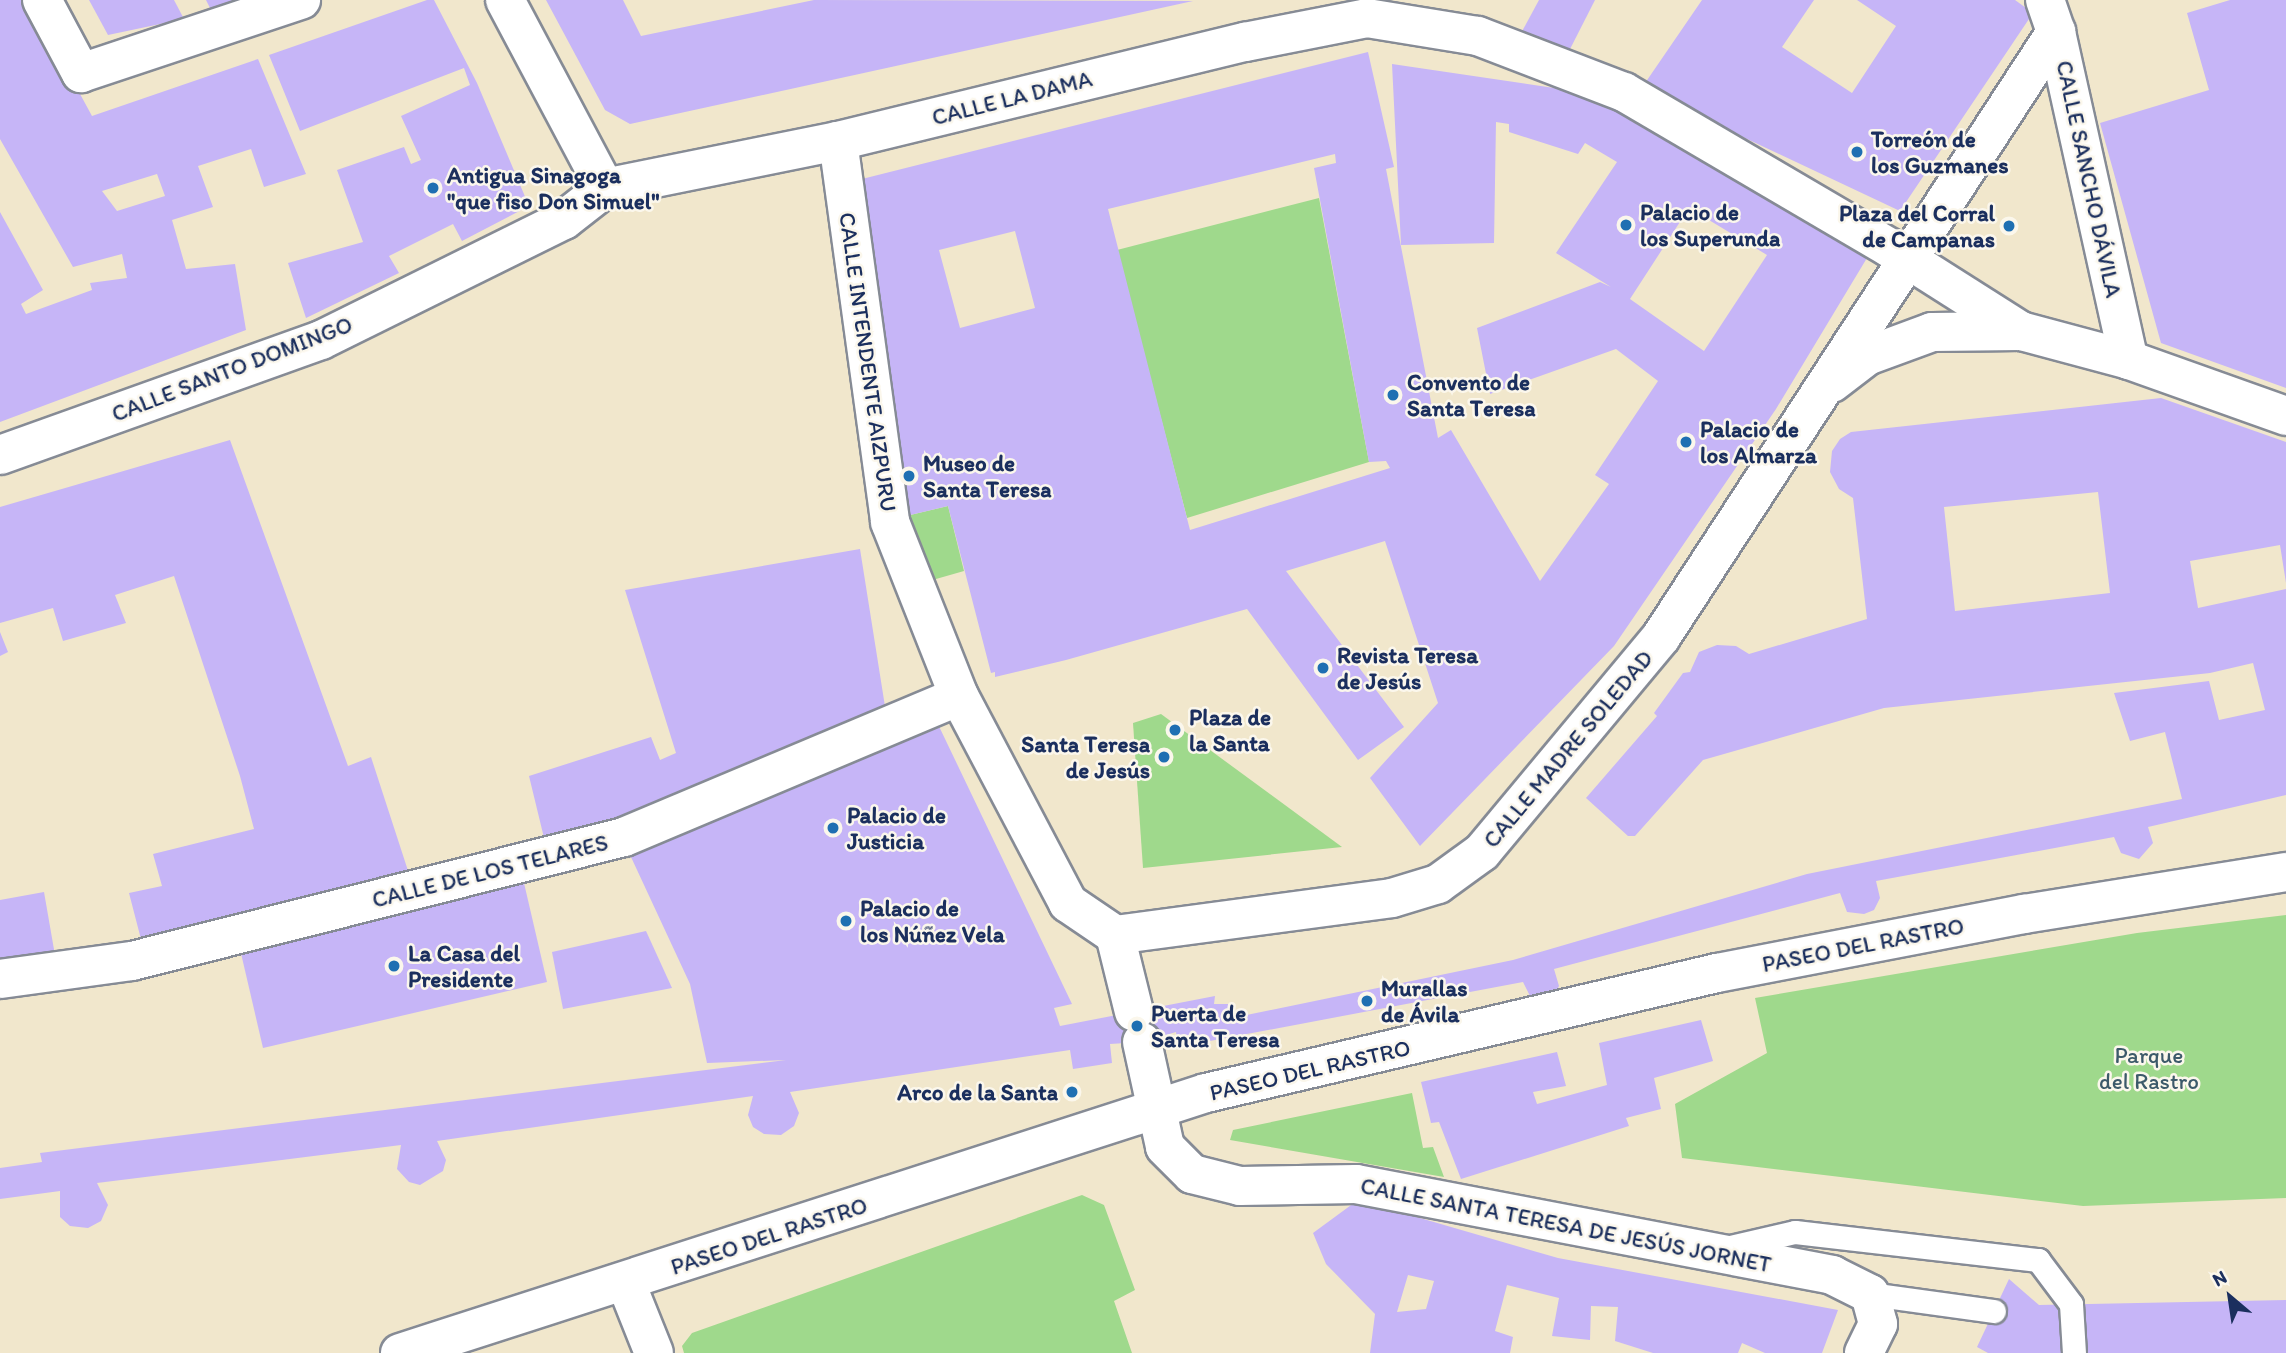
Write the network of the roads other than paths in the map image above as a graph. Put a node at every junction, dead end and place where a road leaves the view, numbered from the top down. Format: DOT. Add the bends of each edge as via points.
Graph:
graph roads {
  1 [pos="43,0"];
  2 [pos="301,0"];
  3 [pos="505,0"];
  4 [pos="1415,13"];
  5 [pos="2051,16"];
  6 [pos="838,141"];
  7 [pos="605,188"];
  8 [pos="1898,253"];
  9 [pos="2021,331"];
  10 [pos="2129,360"];
  11 [pos="1815,396"];
  12 [pos="2286,416"];
  13 [pos="0,455"];
  14 [pos="959,696"];
  15 [pos="2286,872"];
  16 [pos="1115,935"];
  17 [pos="0,979"];
  18 [pos="1153,1107"];
  19 [pos="1713,1251"];
  20 [pos="626,1283"];
  21 [pos="1870,1294"];
  22 [pos="1994,1311"];
  23 [pos="400,1353"];
  24 [pos="654,1353"];
  25 [pos="1864,1353"];
  26 [pos="2074,1353"];
  1 -- 2 [label="street" via="81,73"];
  3 -- 7 [label="street"];
  4 -- 6 [label="street, CALLE LA DAMA" via="1245,42"];
  4 -- 8 [label="street, CALLE LA DAMA" via="1624,92"];
  5 -- 8 [label="street"];
  5 -- 10 [label="street, CALLE SANCHO DÁVILA"];
  6 -- 7 [label="street, CALLE LA DAMA"];
  6 -- 14 [label="street, CALLE INTENDENTE AIZPURU" via="890,522"];
  7 -- 13 [label="street, CALLE SANTO DOMINGO" via="564,220 321,340"];
  8 -- 9 [label="street"];
  8 -- 11 [label="street"];
  9 -- 10 [label="street"];
  9 -- 11 [label="street" via="1932,332 1867,356"];
  10 -- 12 [label="street"];
  11 -- 16 [label="street, CALLE MADRE SOLEDAD" via="1661,638 1482,852 1438,884 1392,898"];
  14 -- 16 [label="street" via="1068,903"];
  14 -- 17 [label="street, CALLE DE LOS TELARES" via="624,837 132,961"];
  15 -- 18 [label="street, PASEO DEL RASTRO" via="2024,914 1717,973"];
  16 -- 18 [label="street"];
  18 -- 19 [label="street, CALLE SANTA TERESA DE JESÚS JORNET" via="1166,1147 1192,1174 1240,1186 1356,1184"];
  18 -- 20 [label="street, PASEO DEL RASTRO"];
  19 -- 21 [label="street, CALLE SANTA TERESA DE JESÚS JORNET" via="1832,1275"];
  19 -- 26 [label="lane" via="1795,1231 2038,1260 2071,1304"];
  20 -- 23 [label="street, PASEO DEL RASTRO"];
  20 -- 24 [label="street"];
  21 -- 22 [label="lane"];
  21 -- 25 [label="street" via="1878,1324"];
}
